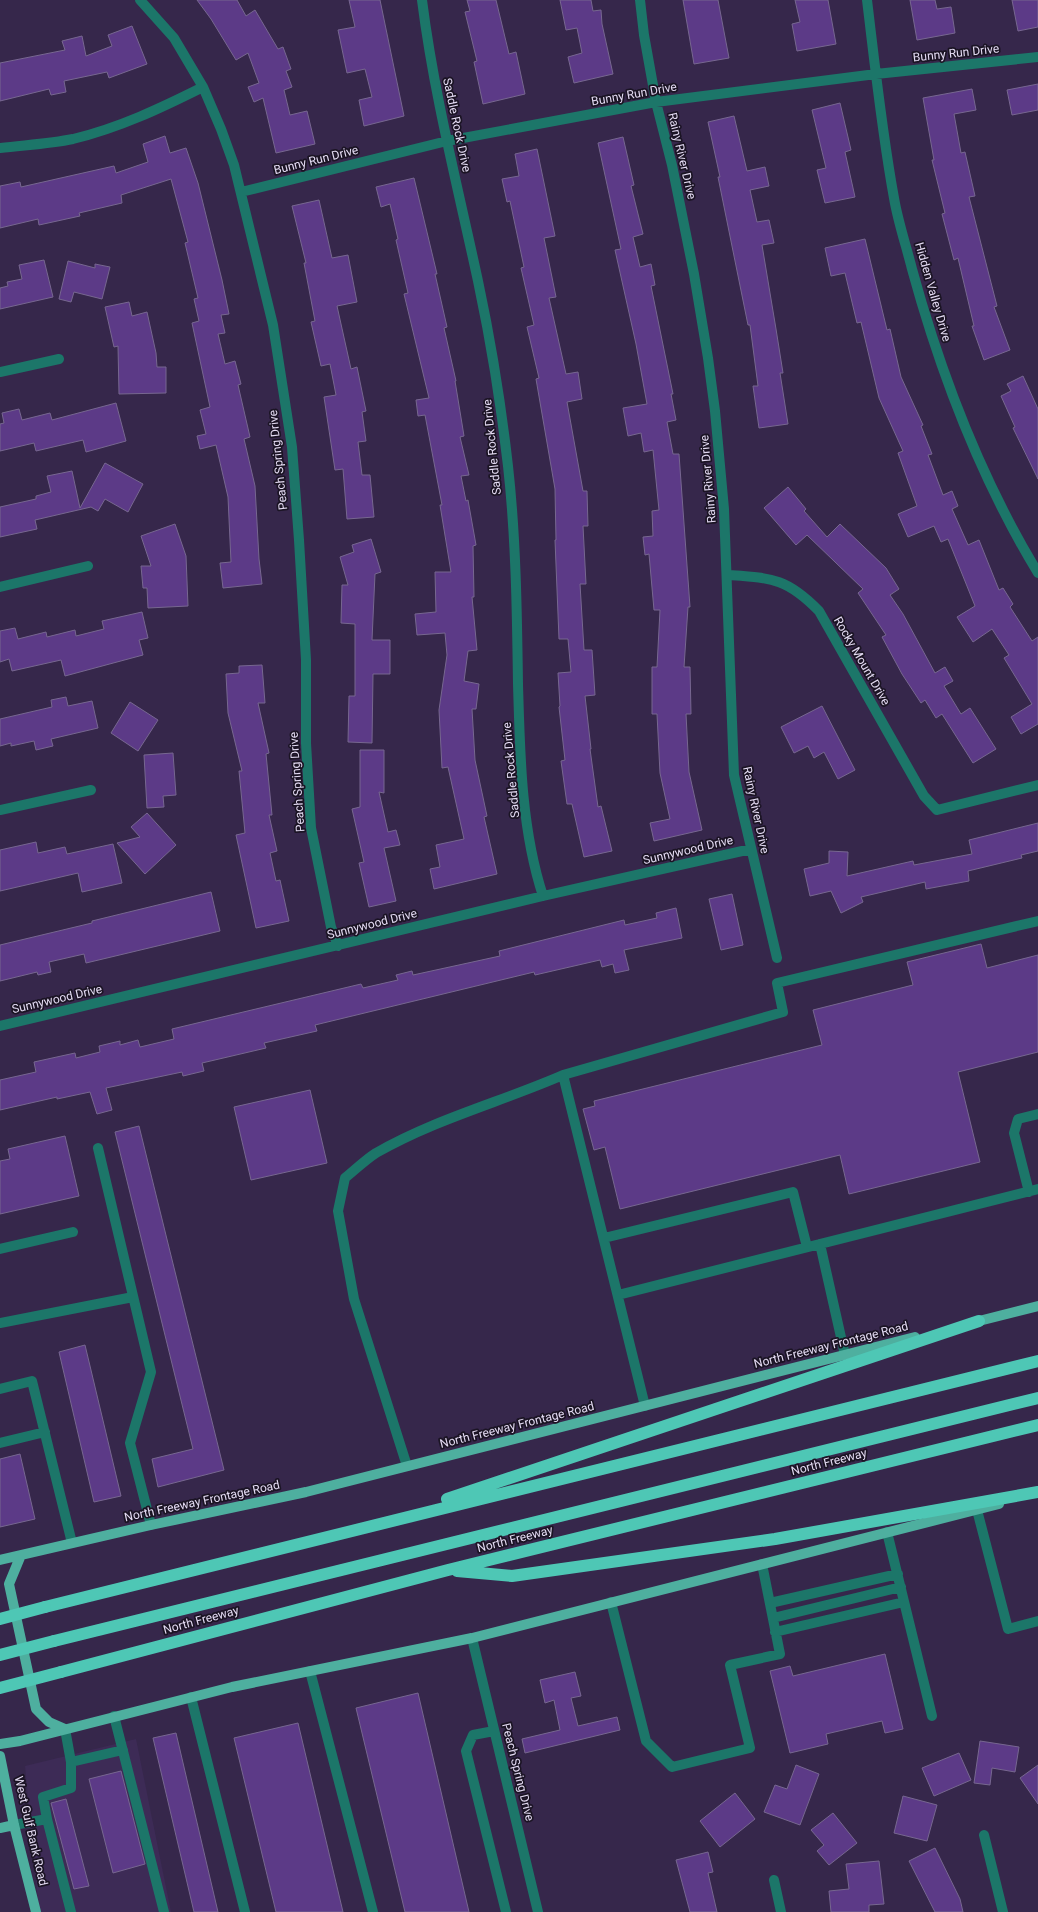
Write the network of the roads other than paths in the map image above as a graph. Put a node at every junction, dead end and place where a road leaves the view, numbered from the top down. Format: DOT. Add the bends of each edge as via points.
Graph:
graph roads {
  1 [pos="140,0"];
  2 [pos="422,0"];
  3 [pos="640,0"];
  4 [pos="866,0"];
  5 [pos="1038,57"];
  6 [pos="876,74"];
  7 [pos="203,87"];
  8 [pos="656,102"];
  9 [pos="447,142"];
  10 [pos="0,148"];
  11 [pos="241,192"];
  12 [pos="59,360"];
  13 [pos="0,372"];
  14 [pos="88,566"];
  15 [pos="1038,573"];
  16 [pos="728,575"];
  17 [pos="0,587"];
  18 [pos="1038,785"];
  19 [pos="91,790"];
  20 [pos="0,810"];
  21 [pos="751,849"];
  22 [pos="543,896"];
  23 [pos="1038,922"];
  24 [pos="338,946"];
  25 [pos="777,958"];
  26 [pos="0,1026"];
  27 [pos="563,1075"];
  28 [pos="1038,1114"];
  29 [pos="98,1148"];
  30 [pos="1033,1191"];
  31 [pos="73,1232"];
  32 [pos="604,1238"];
  33 [pos="820,1244"];
  34 [pos="807,1247"];
  35 [pos="0,1249"];
  36 [pos="618,1294"];
  37 [pos="133,1298"];
  38 [pos="1038,1306"];
  39 [pos="979,1321"];
  40 [pos="0,1323"];
  41 [pos="845,1355"];
  42 [pos="1038,1361"];
  43 [pos="0,1389"];
  44 [pos="1038,1398"];
  45 [pos="645,1406"];
  46 [pos="1038,1425"];
  47 [pos="45,1432"];
  48 [pos="0,1443"];
  49 [pos="407,1466"];
  50 [pos="1038,1493"];
  51 [pos="976,1510"];
  52 [pos="151,1525"];
  53 [pos="363,1527"];
  54 [pos="887,1532"];
  55 [pos="72,1543"];
  56 [pos="21,1555"];
  57 [pos="0,1560"];
  58 [pos="762,1564"];
  59 [pos="448,1570"];
  60 [pos="898,1574"];
  61 [pos="901,1587"];
  62 [pos="611,1602"];
  63 [pos="904,1602"];
  64 [pos="770,1603"];
  65 [pos="773,1618"];
  66 [pos="0,1619"];
  67 [pos="1038,1621"];
  68 [pos="775,1632"];
  69 [pos="472,1638"];
  70 [pos="0,1655"];
  71 [pos="310,1671"];
  72 [pos="0,1688"];
  73 [pos="190,1697"];
  74 [pos="114,1716"];
  75 [pos="932,1716"];
  76 [pos="65,1729"];
  77 [pos="494,1731"];
  78 [pos="0,1744"];
  79 [pos="123,1750"];
  80 [pos="0,1756"];
  81 [pos="71,1762"];
  82 [pos="46,1819"];
  83 [pos="14,1825"];
  84 [pos="0,1828"];
  85 [pos="984,1835"];
  86 [pos="774,1880"];
  87 [pos="36,1912"];
  88 [pos="71,1912"];
  89 [pos="164,1912"];
  90 [pos="245,1912"];
  91 [pos="373,1912"];
  92 [pos="506,1912"];
  93 [pos="538,1912"];
  94 [pos="781,1912"];
  95 [pos="1003,1912"];
  1 -- 7 [label="street, Peach Spring Drive" via="174,38"];
  2 -- 9 [label="street, Saddle Rock Drive" via="428,49"];
  3 -- 8 [label="street, Rainy River Drive"];
  4 -- 6 [label="street, Hidden Valley Drive"];
  5 -- 6 [label="street, Bunny Run Drive"];
  6 -- 8 [label="street, Bunny Run Drive"];
  6 -- 15 [label="street, Hidden Valley Drive" via="894,200 946,382 986,474 1022,547"];
  7 -- 10 [label="street" via="122,124 72,139"];
  7 -- 11 [label="street, Peach Spring Drive" via="234,164"];
  8 -- 9 [label="street, Bunny Run Drive"];
  8 -- 16 [label="street, Rainy River Drive" via="672,165 708,358 716,418"];
  9 -- 11 [label="street, Bunny Run Drive"];
  9 -- 22 [label="street, Saddle Rock Drive" via="479,284 500,398 513,542 523,793 537,876"];
  11 -- 24 [label="street, Peach Spring Drive" via="273,325 292,448 306,652 306,743 311,828 331,926"];
  12 -- 13 [label="street"];
  14 -- 17 [label="street"];
  16 -- 18 [label="street, Rocky Mount Drive" via="780,581 795,589 819,611 924,796 937,810"];
  16 -- 21 [label="street, Rainy River Drive" via="734,775"];
  19 -- 20 [label="street"];
  21 -- 22 [label="street, Sunnywood Drive"];
  21 -- 25 [label="street, Rainy River Drive"];
  22 -- 24 [label="street, Sunnywood Drive"];
  23 -- 27 [label="street" via="777,983 783,1012"];
  24 -- 26 [label="street, Sunnywood Drive"];
  27 -- 32 [label="street"];
  27 -- 49 [label="street" via="433,1125 376,1154 345,1178 338,1211 354,1299"];
  28 -- 30 [label="street" via="1018,1119 1014,1133"];
  29 -- 37 [label="street"];
  30 -- 33 [label="street"];
  31 -- 35 [label="street"];
  32 -- 34 [label="street" via="792,1192"];
  32 -- 36 [label="street"];
  33 -- 34 [label="street"];
  33 -- 41 [label="street"];
  34 -- 36 [label="street"];
  36 -- 45 [label="street"];
  37 -- 40 [label="street"];
  37 -- 52 [label="street" via="151,1372 130,1443"];
  38 -- 39 [label="main road, North Freeway Frontage Road"];
  39 -- 41 [label="main road, North Freeway Frontage Road"];
  39 -- 53 [label="highway"];
  41 -- 45 [label="main road, North Freeway Frontage Road"];
  42 -- 53 [label="highway"];
  43 -- 47 [label="street" via="32,1381"];
  44 -- 70 [label="highway, North Freeway, bridge"];
  45 -- 49 [label="main road, North Freeway Frontage Road"];
  46 -- 59 [label="highway, North Freeway"];
  47 -- 48 [label="street"];
  47 -- 55 [label="street"];
  49 -- 52 [label="main road, North Freeway Frontage Road" via="306,1492"];
  50 -- 51 [label="main road"];
  50 -- 59 [label="highway" via="774,1539 512,1576"];
  51 -- 54 [label="main road"];
  51 -- 67 [label="street" via="1008,1629"];
  52 -- 55 [label="main road, North Freeway Frontage Road"];
  53 -- 66 [label="highway, bridge"];
  54 -- 58 [label="main road"];
  54 -- 60 [label="street"];
  55 -- 56 [label="main road, North Freeway Frontage Road"];
  56 -- 57 [label="main road, North Freeway Frontage Road"];
  56 -- 76 [label="main road" via="9,1584 36,1709 49,1722"];
  58 -- 62 [label="main road"];
  58 -- 64 [label="street"];
  59 -- 72 [label="highway, North Freeway, bridge"];
  60 -- 61 [label="street"];
  60 -- 64 [label="street"];
  61 -- 63 [label="street"];
  61 -- 65 [label="street"];
  62 -- 68 [label="street" via="646,1741 672,1767 750,1748 730,1665 780,1654"];
  62 -- 69 [label="main road"];
  63 -- 68 [label="street"];
  63 -- 75 [label="street"];
  64 -- 65 [label="street"];
  65 -- 68 [label="street"];
  69 -- 71 [label="main road"];
  69 -- 77 [label="street, Peach Spring Drive"];
  71 -- 73 [label="main road"];
  71 -- 91 [label="street"];
  73 -- 74 [label="main road"];
  73 -- 90 [label="street"];
  74 -- 76 [label="main road"];
  74 -- 79 [label="street"];
  76 -- 78 [label="main road"];
  76 -- 81 [label="street"];
  77 -- 92 [label="street" via="473,1735 466,1751"];
  77 -- 93 [label="street, Peach Spring Drive"];
  79 -- 81 [label="street"];
  79 -- 89 [label="street"];
  80 -- 83 [label="main road, West Gulf Bank Road"];
  81 -- 82 [label="street" via="71,1788 43,1797"];
  82 -- 83 [label="street"];
  82 -- 88 [label="street"];
  83 -- 84 [label="main road"];
  83 -- 87 [label="main road, West Gulf Bank Road"];
  85 -- 95 [label="street"];
  86 -- 94 [label="street"];
}
